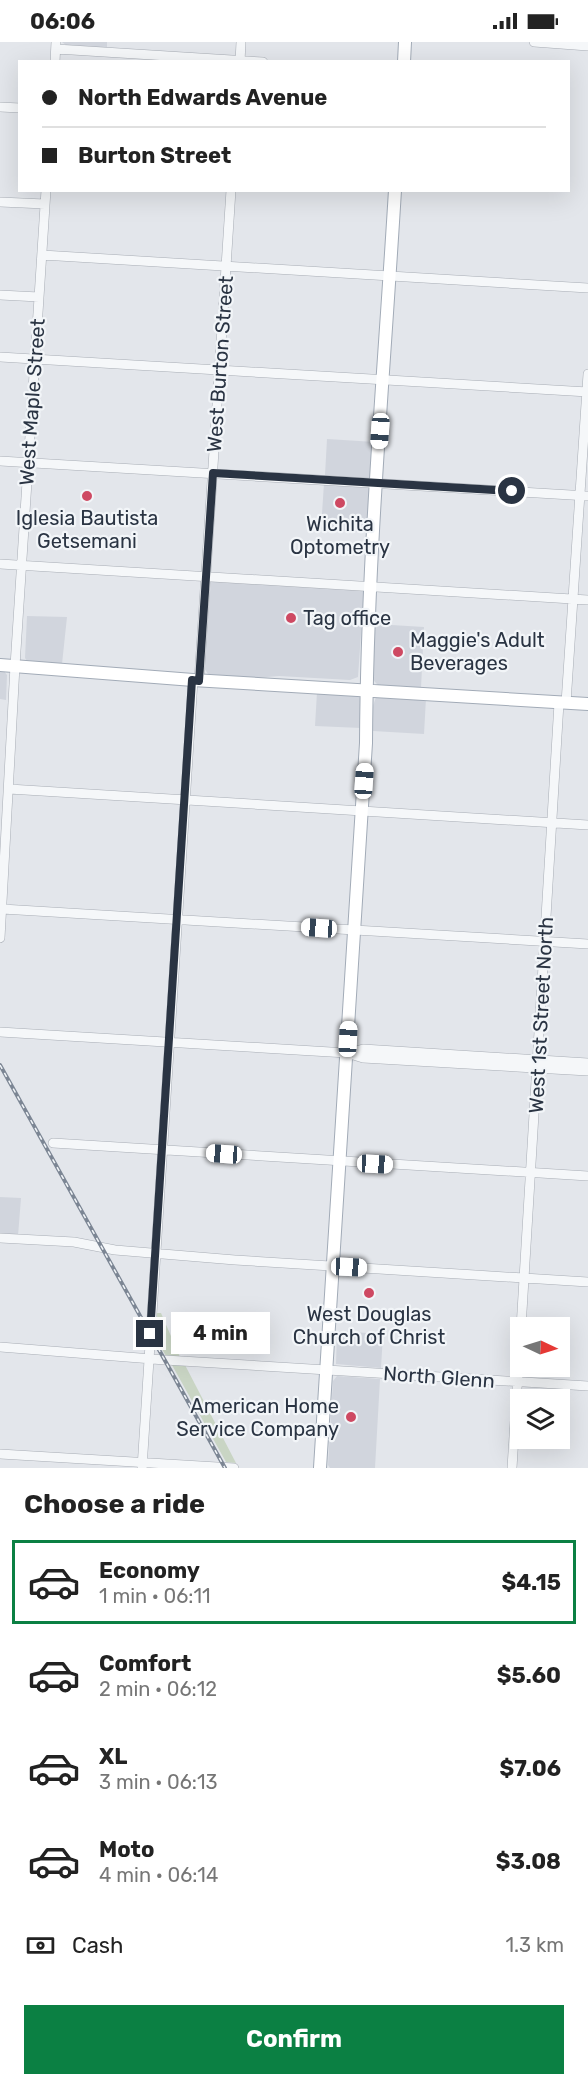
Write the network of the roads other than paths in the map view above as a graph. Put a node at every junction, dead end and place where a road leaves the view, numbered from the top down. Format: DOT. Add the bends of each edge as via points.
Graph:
graph roads {
  1 [pos="241,42"];
  2 [pos="405,42"];
  3 [pos="534,42"];
  4 [pos="56,45"];
  5 [pos="588,46"];
  6 [pos="55,60"];
  7 [pos="228,60"];
  8 [pos="240,60"];
  9 [pos="404,60"];
  10 [pos="0,107"];
  11 [pos="18,108"];
  12 [pos="46,192"];
  13 [pos="231,192"];
  14 [pos="395,192"];
  15 [pos="0,202"];
  16 [pos="45,204"];
  17 [pos="42,255"];
  18 [pos="226,266"];
  19 [pos="390,276"];
  20 [pos="588,288"];
  21 [pos="0,295"];
  22 [pos="39,297"];
  23 [pos="0,357"];
  24 [pos="35,359"];
  25 [pos="219,370"];
  26 [pos="588,374"];
  27 [pos="383,380"];
  28 [pos="587,392"];
  29 [pos="0,461"];
  30 [pos="28,463"];
  31 [pos="213,473"];
  32 [pos="377,482"];
  33 [pos="584,496"];
  34 [pos="0,564"];
  35 [pos="22,565"];
  36 [pos="206,576"];
  37 [pos="370,585"];
  38 [pos="574,599"];
  39 [pos="588,600"];
  40 [pos="0,665"];
  41 [pos="15,666"];
  42 [pos="196,680"];
  43 [pos="366,690"];
  44 [pos="563,703"];
  45 [pos="588,704"];
  46 [pos="5,755"];
  47 [pos="9,789"];
  48 [pos="184,800"];
  49 [pos="362,810"];
  50 [pos="552,822"];
  51 [pos="588,825"];
  52 [pos="3,849"];
  53 [pos="2,909"];
  54 [pos="177,920"];
  55 [pos="354,930"];
  56 [pos="0,938"];
  57 [pos="545,942"];
  58 [pos="588,944"];
  59 [pos="0,1032"];
  60 [pos="170,1042"];
  61 [pos="347,1053"];
  62 [pos="588,1063"];
  63 [pos="538,1064"];
  64 [pos="588,1071"];
  65 [pos="52,1143"];
  66 [pos="163,1150"];
  67 [pos="340,1162"];
  68 [pos="531,1173"];
  69 [pos="588,1176"];
  70 [pos="0,1238"];
  71 [pos="156,1254"];
  72 [pos="333,1266"];
  73 [pos="525,1278"];
  74 [pos="588,1282"];
  75 [pos="522,1317"];
  76 [pos="0,1347"];
  77 [pos="148,1358"];
  78 [pos="327,1370"];
  79 [pos="518,1377"];
  80 [pos="518,1382"];
  81 [pos="588,1386"];
  82 [pos="0,1454"];
  83 [pos="142,1465"];
  84 [pos="234,1468"];
  85 [pos="320,1468"];
  86 [pos="512,1468"];
  1 -- 8 [label="street"];
  2 -- 9 [label="main road"];
  3 -- 5 [label="street"];
  4 -- 6 [label="street"];
  4 -- 7 [label="street"];
  10 -- 11 [label="street"];
  12 -- 16 [label="street, West Maple Street"];
  13 -- 18 [label="street, West Burton Street"];
  14 -- 19 [label="main road"];
  15 -- 16 [label="street"];
  16 -- 17 [label="street, West Maple Street"];
  17 -- 18 [label="street"];
  17 -- 22 [label="street, West Maple Street"];
  18 -- 19 [label="street"];
  18 -- 25 [label="street, West Burton Street"];
  19 -- 20 [label="street"];
  19 -- 27 [label="main road"];
  21 -- 22 [label="street"];
  22 -- 24 [label="street, West Maple Street"];
  23 -- 24 [label="street"];
  24 -- 25 [label="street"];
  24 -- 30 [label="street, West Maple Street"];
  25 -- 27 [label="street"];
  25 -- 31 [label="street, West Burton Street"];
  26 -- 28 [label="street, West 1st Street North"];
  27 -- 28 [label="street"];
  27 -- 32 [label="main road"];
  28 -- 33 [label="street, West 1st Street North"];
  29 -- 30 [label="street"];
  30 -- 31 [label="street"];
  30 -- 35 [label="street, West Maple Street"];
  31 -- 32 [label="street"];
  31 -- 36 [label="street, West Burton Street"];
  32 -- 33 [label="street"];
  32 -- 37 [label="main road"];
  33 -- 38 [label="street, West 1st Street North"];
  34 -- 35 [label="street"];
  35 -- 36 [label="street"];
  35 -- 41 [label="street, West Maple Street"];
  36 -- 37 [label="street"];
  36 -- 42 [label="street, West Burton Street"];
  37 -- 38 [label="street"];
  37 -- 43 [label="main road"];
  38 -- 39 [label="street"];
  38 -- 44 [label="street, West 1st Street North"];
  40 -- 41 [label="main road"];
  41 -- 42 [label="main road"];
  41 -- 46 [label="street, West Maple Street"];
  42 -- 43 [label="main road"];
  42 -- 48 [label="street, West Burton Street"];
  43 -- 44 [label="main road"];
  43 -- 49 [label="main road"];
  44 -- 45 [label="main road"];
  44 -- 50 [label="street, West 1st Street North"];
  46 -- 47 [label="street, West Maple Street"];
  47 -- 48 [label="street"];
  47 -- 52 [label="street, West Maple Street"];
  48 -- 49 [label="street"];
  48 -- 54 [label="street, West Burton Street"];
  49 -- 50 [label="street"];
  49 -- 55 [label="main road"];
  50 -- 51 [label="street"];
  50 -- 57 [label="street, West 1st Street North"];
  52 -- 53 [label="street, West Maple Street"];
  53 -- 54 [label="street"];
  53 -- 56 [label="street, West Maple Street"];
  54 -- 55 [label="street"];
  54 -- 60 [label="street, West Burton Street"];
  55 -- 57 [label="street"];
  55 -- 61 [label="main road"];
  57 -- 58 [label="street"];
  57 -- 63 [label="street, West 1st Street North"];
  59 -- 60 [label="street"];
  60 -- 61 [label="street"];
  60 -- 66 [label="street, West Burton Street"];
  61 -- 63 [label="street" via="363,1049"];
  61 -- 67 [label="main road"];
  62 -- 63 [label="street"];
  63 -- 64 [label="street"];
  63 -- 68 [label="street, West 1st Street North"];
  65 -- 66 [label="street"];
  66 -- 67 [label="street"];
  66 -- 71 [label="street, West Burton Street"];
  67 -- 68 [label="street"];
  67 -- 72 [label="main road"];
  68 -- 69 [label="street"];
  68 -- 73 [label="street, West 1st Street North"];
  70 -- 71 [label="street" via="74,1242"];
  71 -- 72 [label="street"];
  71 -- 77 [label="street, West Burton Street"];
  72 -- 73 [label="street"];
  72 -- 78 [label="main road"];
  73 -- 74 [label="street"];
  73 -- 75 [label="street, West 1st Street North"];
  76 -- 77 [label="street, North Glenn"];
  77 -- 78 [label="street, North Glenn"];
  77 -- 83 [label="street, West Burton Street"];
  78 -- 80 [label="street, North Glenn"];
  78 -- 85 [label="main road"];
  79 -- 80 [label="street"];
  80 -- 81 [label="street, North Glenn"];
  80 -- 86 [label="street"];
  82 -- 83 [label="street"];
  83 -- 84 [label="street"];
}
